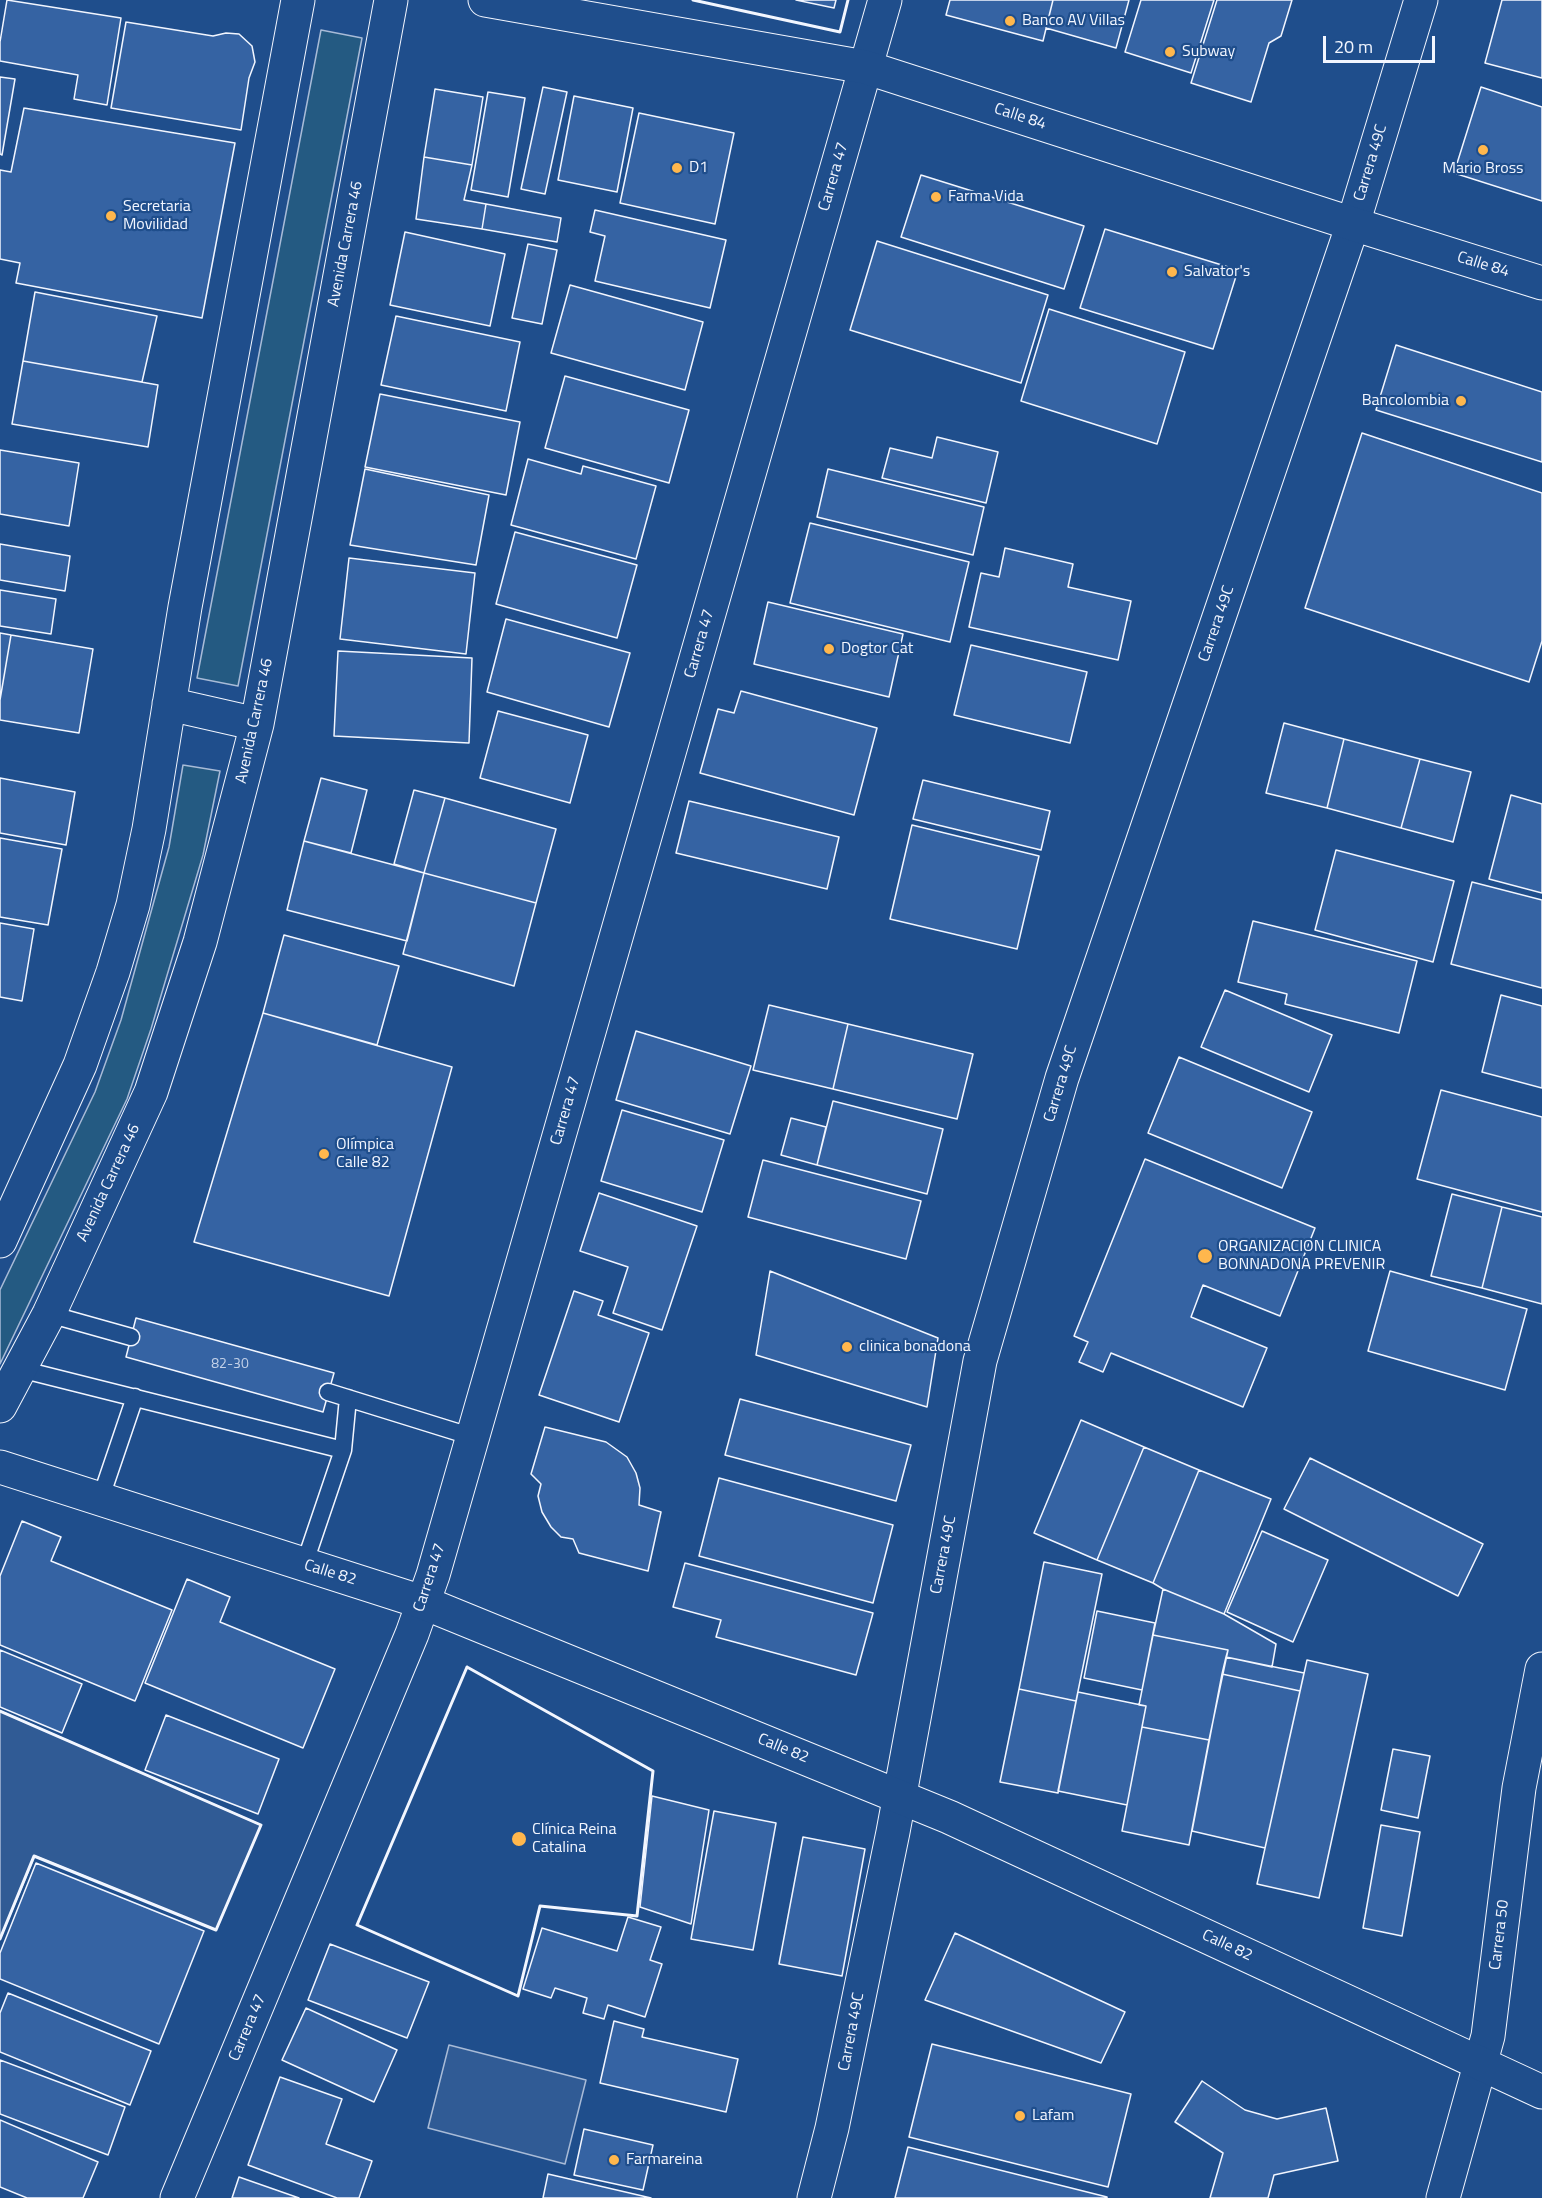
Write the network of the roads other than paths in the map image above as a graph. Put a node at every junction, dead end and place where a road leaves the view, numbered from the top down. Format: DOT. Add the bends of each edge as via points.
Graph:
graph roads {
  1 [pos="298,0"];
  2 [pos="392,0"];
  3 [pos="485,0"];
  4 [pos="885,0"];
  5 [pos="1420,0"];
  6 [pos="865,67"];
  7 [pos="1353,224"];
  8 [pos="1542,283"];
  9 [pos="169,704"];
  10 [pos="257,724"];
  11 [pos="0,1241"];
  12 [pos="49,1314"];
  13 [pos="131,1337"];
  14 [pos="20,1369"];
  15 [pos="328,1392"];
  16 [pos="135,1397"];
  17 [pos="348,1398"];
  18 [pos="0,1406"];
  19 [pos="474,1437"];
  20 [pos="343,1450"];
  21 [pos="0,1467"];
  22 [pos="100,1500"];
  23 [pos="304,1565"];
  24 [pos="422,1602"];
  25 [pos="1542,1669"];
  26 [pos="899,1797"];
  27 [pos="1480,2063"];
  28 [pos="1542,2092"];
  29 [pos="177,2198"];
  30 [pos="814,2198"];
  31 [pos="1443,2198"];
  1 -- 9 [label="street"];
  2 -- 10 [label="street, Avenida Carrera 46"];
  3 -- 6 [label="street, Calle 84"];
  4 -- 6 [label="street, Carrera 47"];
  5 -- 7 [label="street, Carrera 49C"];
  6 -- 7 [label="street, Calle 84"];
  6 -- 19 [label="street, Carrera 47"];
  7 -- 8 [label="street, Calle 84"];
  7 -- 26 [label="street, Carrera 49C" via="1059,1089 980,1361"];
  9 -- 10 [label="street"];
  9 -- 11 [label="street" via="149,829 112,972 80,1065"];
  10 -- 12 [label="street, Avenida Carrera 46" via="200,942 154,1082"];
  12 -- 13 [label="lane"];
  12 -- 14 [label="street, Avenida Carrera 46"];
  14 -- 16 [label="lane"];
  14 -- 18 [label="street, Avenida Carrera 46"];
  15 -- 17 [label="lane"];
  16 -- 20 [label="lane"];
  16 -- 22 [label="lane"];
  17 -- 19 [label="lane"];
  17 -- 20 [label="lane"];
  19 -- 24 [label="street, Carrera 47"];
  20 -- 23 [label="lane"];
  21 -- 22 [label="street, Calle 82"];
  22 -- 23 [label="street, Calle 82"];
  23 -- 24 [label="street, Calle 82"];
  24 -- 26 [label="street, Calle 82"];
  24 -- 29 [label="street, Carrera 47"];
  25 -- 27 [label="street, Carrera 50" via="1519,1788 1488,2036"];
  26 -- 27 [label="street, Calle 82"];
  26 -- 30 [label="street, Carrera 49C" via="832,2128"];
  27 -- 28 [label="street, Calle 82"];
  27 -- 31 [label="street, Carrera 50"];
}
